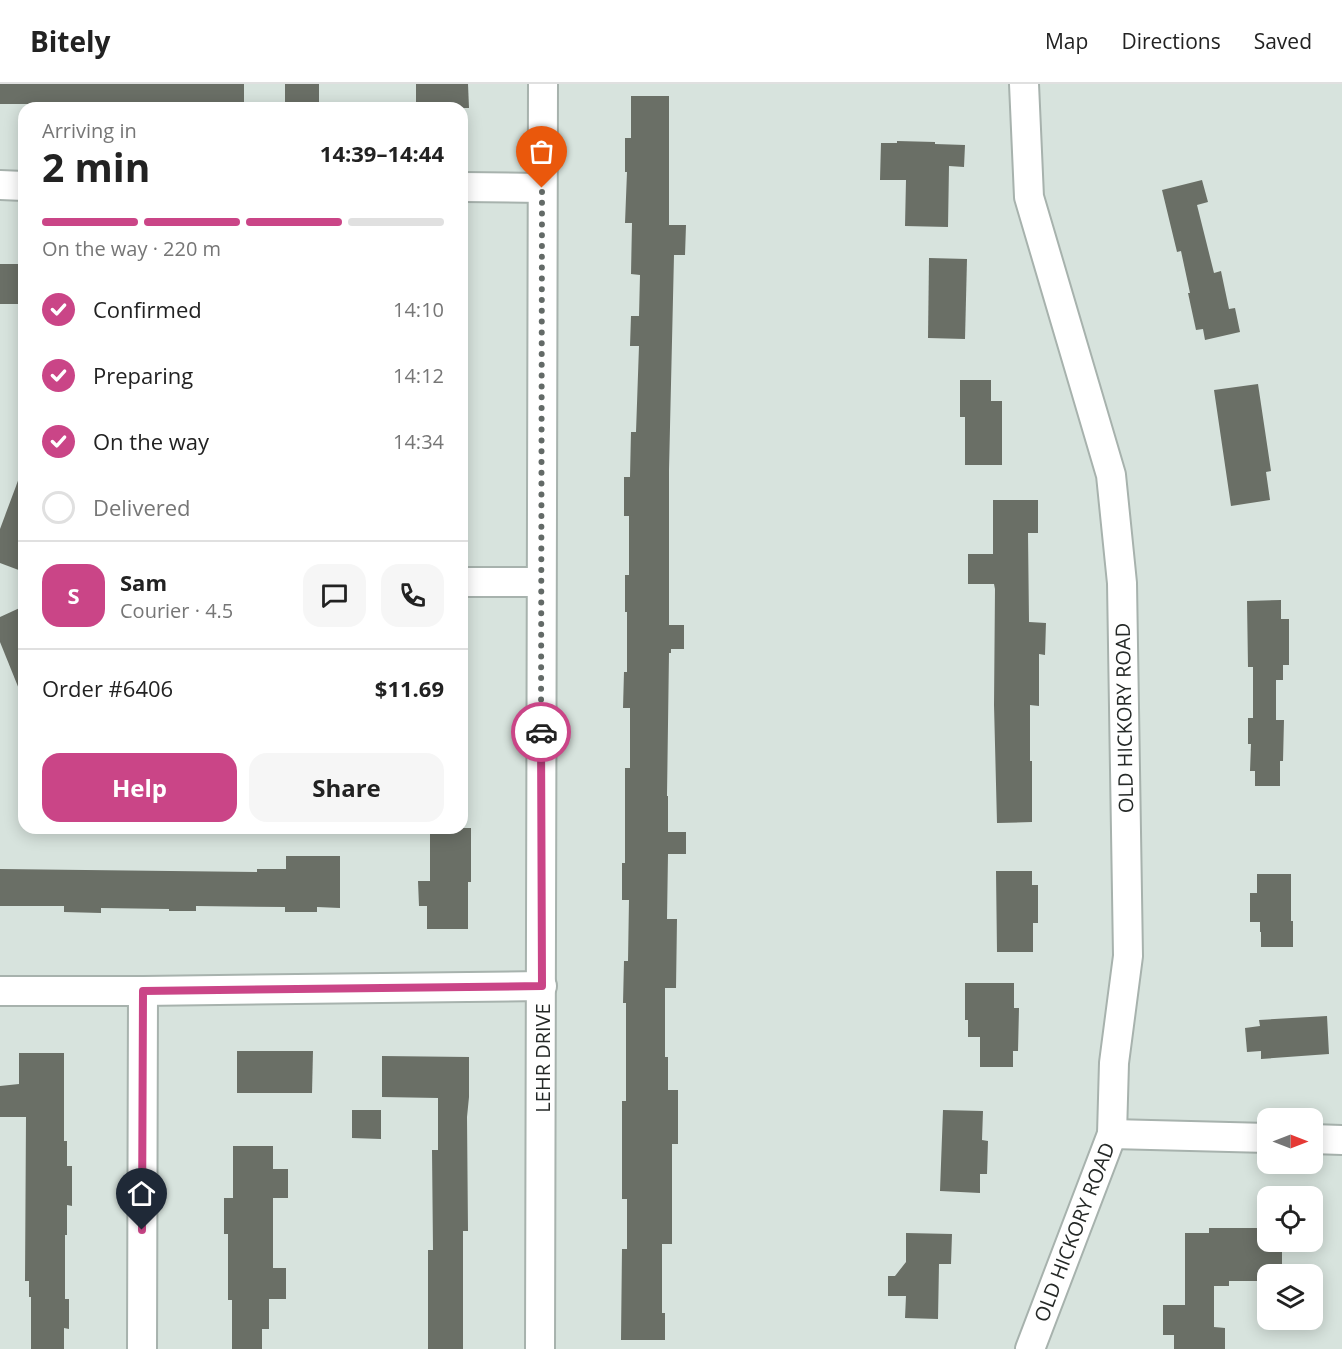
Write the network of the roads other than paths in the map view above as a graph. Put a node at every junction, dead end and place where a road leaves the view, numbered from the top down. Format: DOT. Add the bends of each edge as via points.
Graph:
graph roads {
  1 [pos="543,84"];
  2 [pos="1024,84"];
  3 [pos="0,186"];
  4 [pos="18,186"];
  5 [pos="468,187"];
  6 [pos="542,188"];
  7 [pos="468,582"];
  8 [pos="541,582"];
  9 [pos="542,986"];
  10 [pos="0,991"];
  11 [pos="143,991"];
  12 [pos="1112,1134"];
  13 [pos="1257,1138"];
  14 [pos="1323,1139"];
  15 [pos="1342,1140"];
  16 [pos="142,1349"];
  17 [pos="540,1349"];
  18 [pos="1030,1349"];
  1 -- 6 [label="street, LEHR DRIVE"];
  2 -- 12 [label="street, OLD HICKORY ROAD" via="1029,196 1111,475 1122,583 1128,956 1114,1063"];
  3 -- 4 [label="street"];
  5 -- 6 [label="street"];
  6 -- 8 [label="street, LEHR DRIVE"];
  7 -- 8 [label="street"];
  8 -- 9 [label="street, LEHR DRIVE"];
  9 -- 11 [label="street"];
  9 -- 17 [label="street, LEHR DRIVE"];
  10 -- 11 [label="street"];
  11 -- 16 [label="street"];
  12 -- 13 [label="street"];
  12 -- 18 [label="street, OLD HICKORY ROAD"];
  14 -- 15 [label="street"];
}
